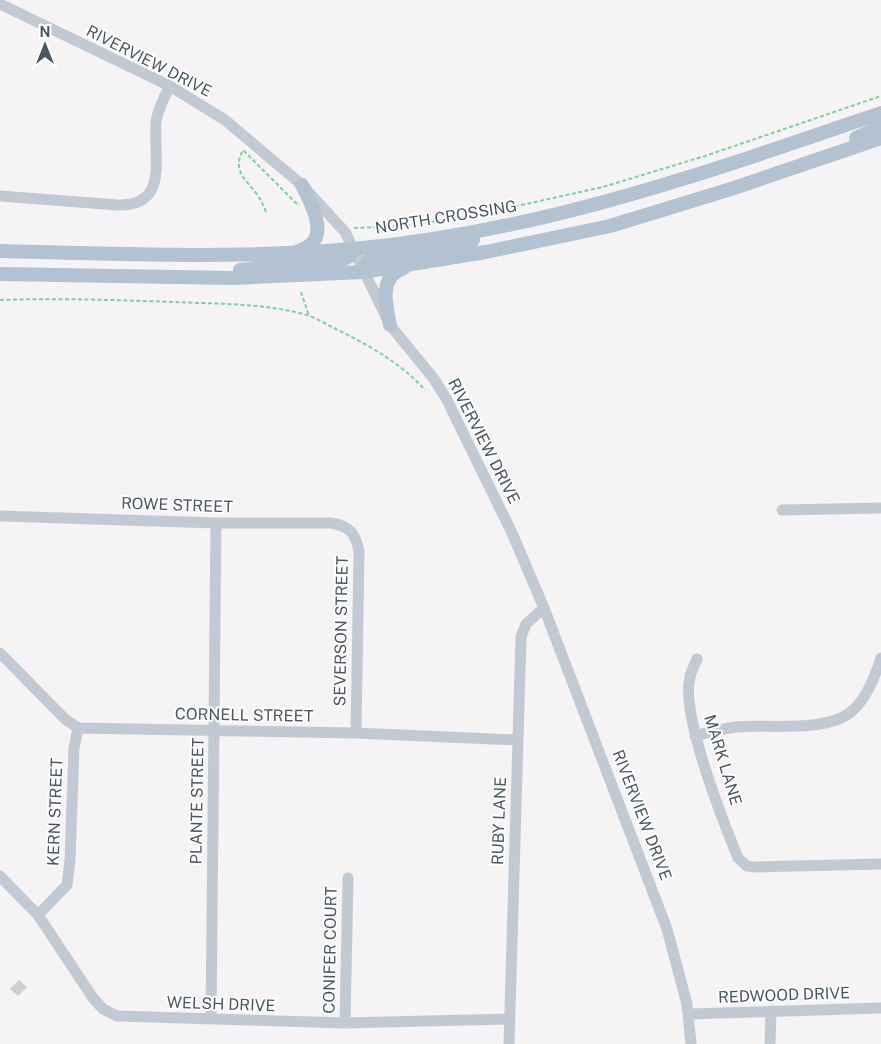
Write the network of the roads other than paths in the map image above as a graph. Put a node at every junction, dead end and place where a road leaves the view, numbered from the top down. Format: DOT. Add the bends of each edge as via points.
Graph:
graph roads {
  1 [pos="0,4"];
  2 [pos="170,86"];
  3 [pos="881,113"];
  4 [pos="881,127"];
  5 [pos="881,138"];
  6 [pos="791,168"];
  7 [pos="302,185"];
  8 [pos="0,196"];
  9 [pos="536,219"];
  10 [pos="352,249"];
  11 [pos="0,251"];
  12 [pos="291,252"];
  13 [pos="419,263"];
  14 [pos="362,272"];
  15 [pos="0,274"];
  16 [pos="169,278"];
  17 [pos="390,326"];
  18 [pos="881,508"];
  19 [pos="782,510"];
  20 [pos="0,516"];
  21 [pos="216,523"];
  22 [pos="352,531"];
  23 [pos="544,608"];
  24 [pos="0,653"];
  25 [pos="881,658"];
  26 [pos="697,660"];
  27 [pos="78,728"];
  28 [pos="214,732"];
  29 [pos="356,733"];
  30 [pos="695,736"];
  31 [pos="518,740"];
  32 [pos="881,864"];
  33 [pos="0,876"];
  34 [pos="348,878"];
  35 [pos="38,915"];
  36 [pos="881,1008"];
  37 [pos="771,1011"];
  38 [pos="689,1014"];
  39 [pos="211,1019"];
  40 [pos="509,1019"];
  41 [pos="345,1023"];
  42 [pos="509,1044"];
  43 [pos="691,1044"];
  44 [pos="770,1044"];
  1 -- 2 [label="street, RIVERVIEW DRIVE"];
  2 -- 7 [label="street, RIVERVIEW DRIVE" via="225,120"];
  2 -- 8 [label="street" via="156,121 155,186 144,200 118,205"];
  3 -- 9 [label="main road, NORTH CROSSING" via="660,188"];
  4 -- 6 [label="main road"];
  5 -- 6 [label="main road"];
  6 -- 13 [label="main road" via="610,226"];
  7 -- 10 [label="street, RIVERVIEW DRIVE" via="345,232"];
  7 -- 12 [label="main road" via="318,224 310,244"];
  9 -- 10 [label="main road, NORTH CROSSING" via="411,242"];
  9 -- 14 [label="main road" via="470,241 375,258"];
  10 -- 12 [label="main road, NORTH CROSSING"];
  10 -- 14 [label="street, RIVERVIEW DRIVE"];
  10 -- 16 [label="main road" via="350,256 342,260"];
  11 -- 12 [label="main road, NORTH CROSSING" via="211,255"];
  13 -- 14 [label="main road"];
  13 -- 17 [label="main road" via="398,270 389,278 385,298"];
  14 -- 16 [label="main road"];
  14 -- 17 [label="street, RIVERVIEW DRIVE"];
  15 -- 16 [label="main road"];
  17 -- 23 [label="street, RIVERVIEW DRIVE" via="434,379 447,400 512,533"];
  18 -- 19 [label="street"];
  20 -- 21 [label="street, ROWE STREET"];
  21 -- 22 [label="street, ROWE STREET" via="331,523 341,524"];
  21 -- 28 [label="street, PLANTE STREET"];
  22 -- 29 [label="street, SEVERSON STREET" via="359,552"];
  23 -- 31 [label="street, RUBY LANE" via="526,624 521,637"];
  23 -- 38 [label="street, RIVERVIEW DRIVE" via="655,893 678,964"];
  24 -- 27 [label="street" via="64,719"];
  25 -- 30 [label="street" via="873,681 863,696 852,711 836,720 821,724 737,727"];
  26 -- 30 [label="street, MARK LANE" via="689,678 690,712"];
  27 -- 28 [label="street, CORNELL STREET"];
  27 -- 35 [label="street, KERN STREET" via="74,748 67,885"];
  28 -- 29 [label="street, CORNELL STREET"];
  28 -- 39 [label="street, PLANTE STREET"];
  29 -- 31 [label="street, CORNELL STREET"];
  30 -- 32 [label="street, MARK LANE" via="734,848 738,858 747,866"];
  31 -- 40 [label="street, RUBY LANE"];
  33 -- 35 [label="street, WELSH DRIVE"];
  34 -- 41 [label="street, CONIFER COURT"];
  35 -- 39 [label="street, WELSH DRIVE" via="103,1009 117,1016"];
  36 -- 37 [label="street, REDWOOD DRIVE"];
  37 -- 38 [label="street, REDWOOD DRIVE"];
  37 -- 44 [label="street"];
  38 -- 43 [label="street, RIVERVIEW DRIVE"];
  39 -- 41 [label="street, WELSH DRIVE"];
  40 -- 41 [label="street, WELSH DRIVE"];
  40 -- 42 [label="street, RUBY LANE"];
}
